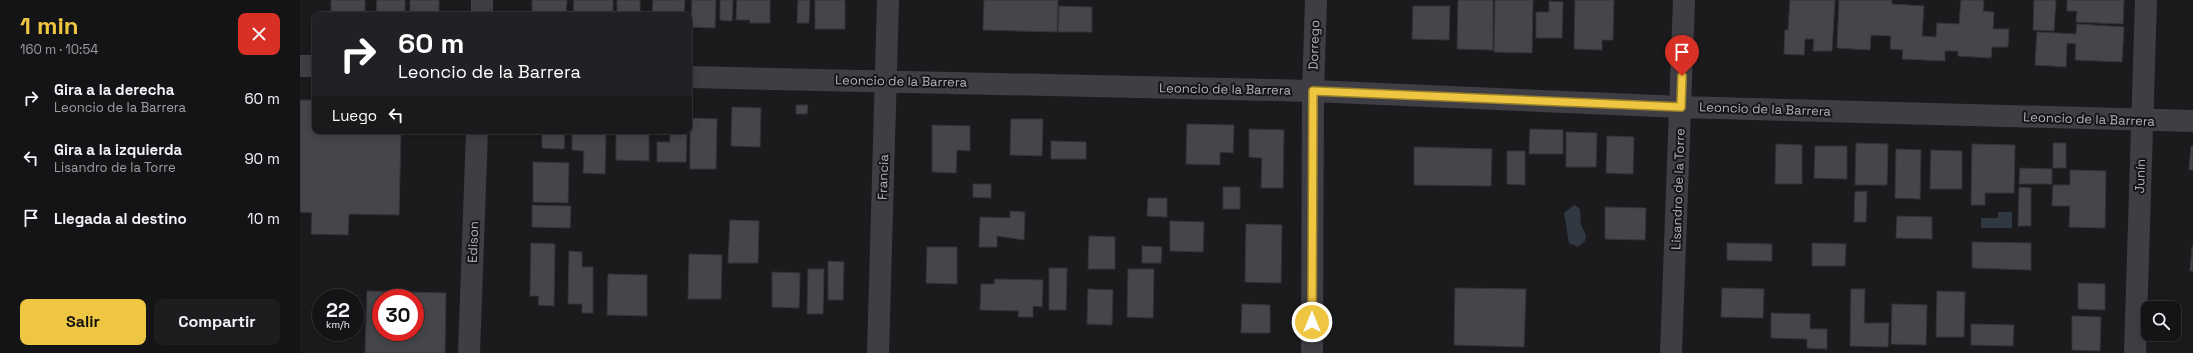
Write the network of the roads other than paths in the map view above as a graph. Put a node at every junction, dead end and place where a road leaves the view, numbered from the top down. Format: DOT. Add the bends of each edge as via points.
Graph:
graph roads {
  1 [pos="482,0"];
  2 [pos="888,0"];
  3 [pos="1316,0"];
  4 [pos="1684,0"];
  5 [pos="2146,0"];
  6 [pos="482,12"];
  7 [pos="300,66"];
  8 [pos="312,66"];
  9 [pos="692,77"];
  10 [pos="886,81"];
  11 [pos="1313,91"];
  12 [pos="1681,107"];
  13 [pos="2142,121"];
  14 [pos="2193,121"];
  15 [pos="477,134"];
  16 [pos="469,353"];
  17 [pos="878,353"];
  18 [pos="1312,353"];
  19 [pos="1671,353"];
  20 [pos="2134,353"];
  1 -- 6 [label="street"];
  2 -- 10 [label="street, Francia"];
  3 -- 11 [label="street, Dorrego"];
  4 -- 12 [label="street, Lisandro de la Torre"];
  5 -- 13 [label="street, Junín"];
  7 -- 8 [label="street"];
  9 -- 10 [label="street, Leoncio de la Barrera"];
  10 -- 11 [label="street, Leoncio de la Barrera"];
  10 -- 17 [label="street, Francia"];
  11 -- 12 [label="street, Leoncio de la Barrera"];
  11 -- 18 [label="street, Dorrego"];
  12 -- 13 [label="street, Leoncio de la Barrera"];
  12 -- 19 [label="street, Lisandro de la Torre"];
  13 -- 14 [label="street, Leoncio de la Barrera"];
  13 -- 20 [label="street, Junín"];
  15 -- 16 [label="street, Edison"];
}
